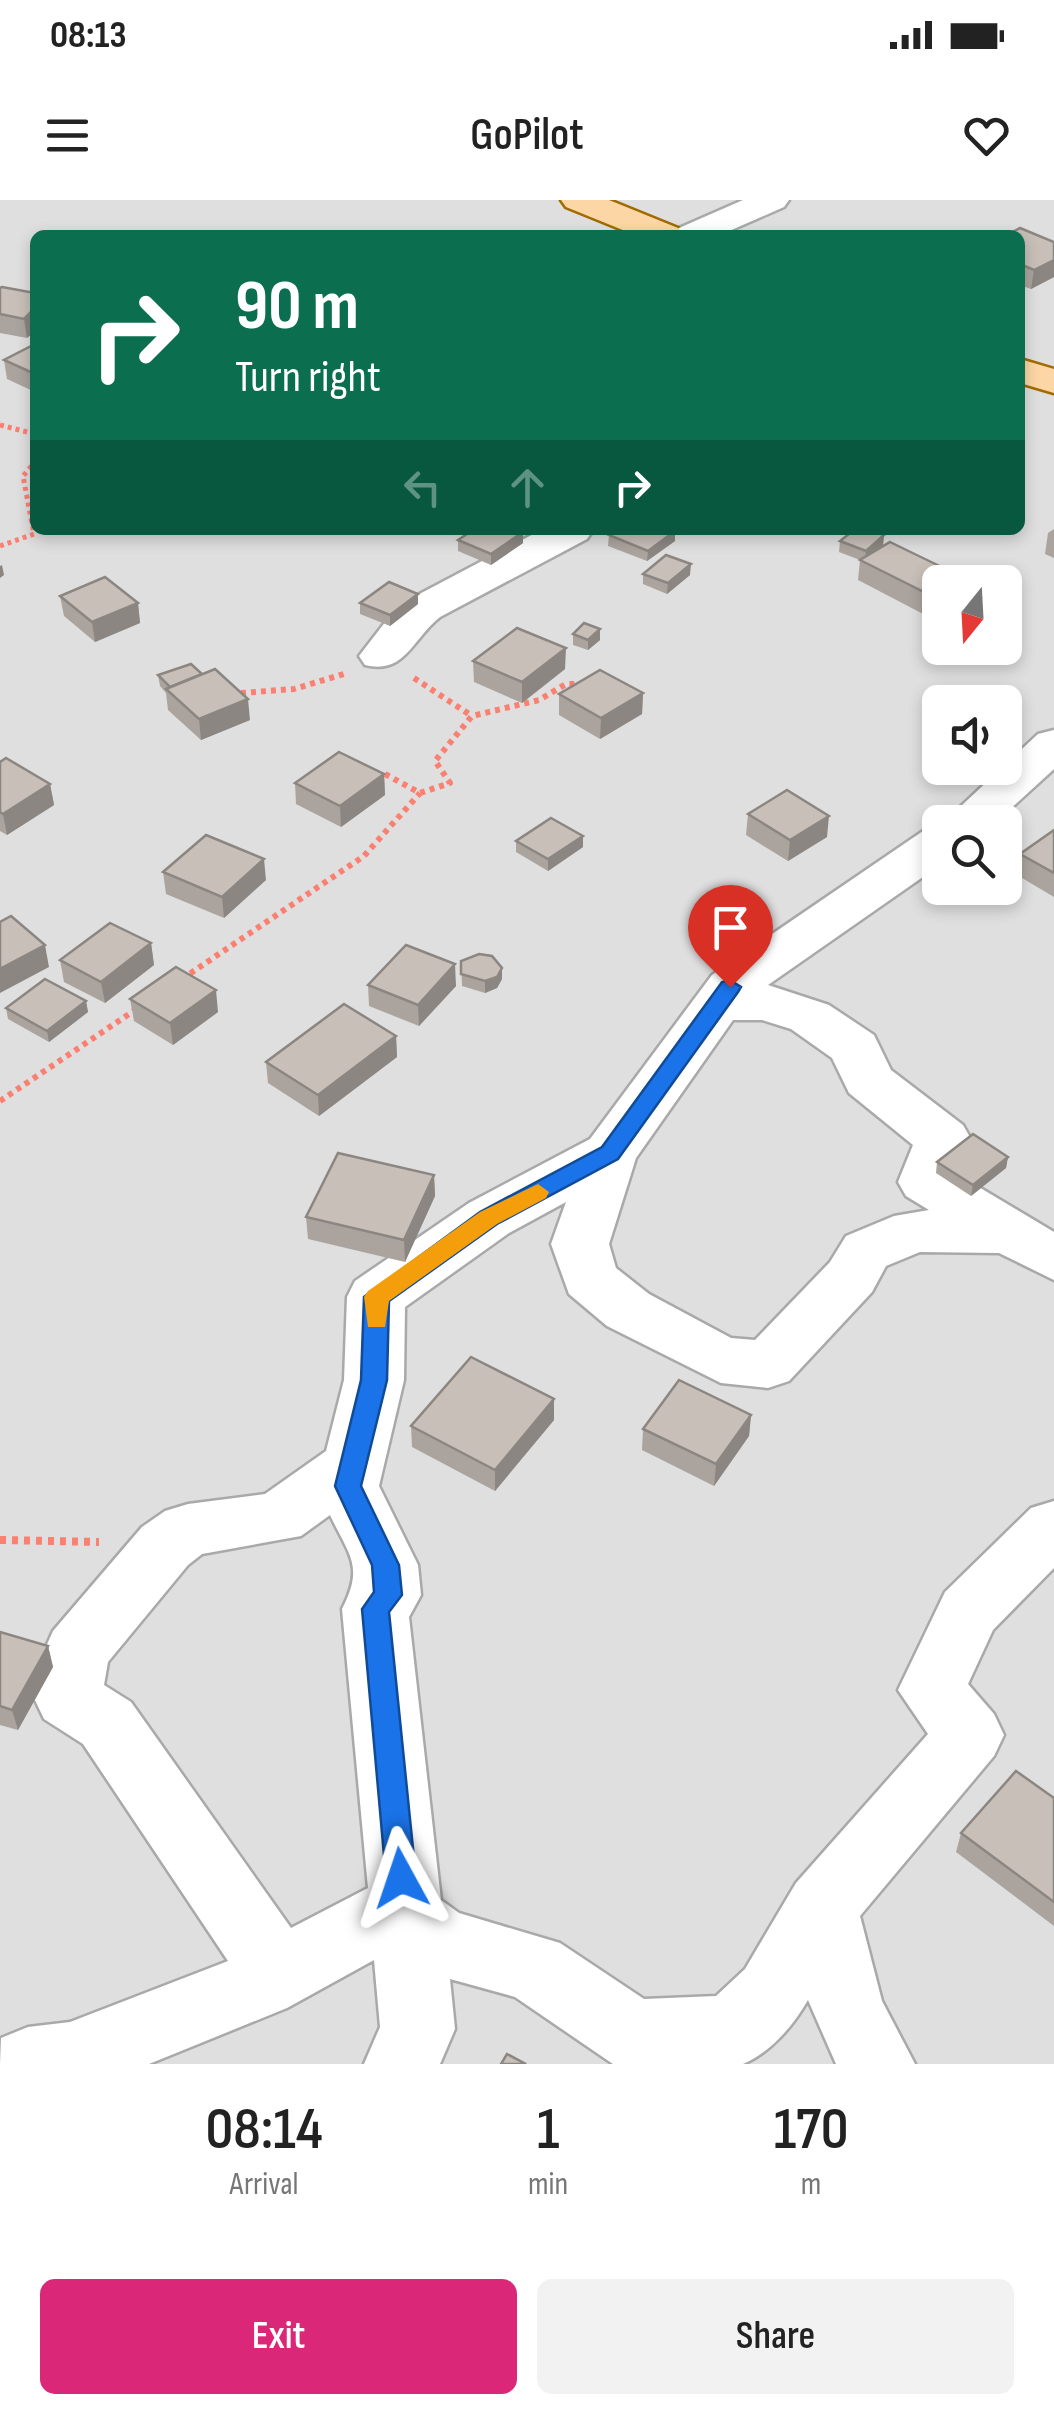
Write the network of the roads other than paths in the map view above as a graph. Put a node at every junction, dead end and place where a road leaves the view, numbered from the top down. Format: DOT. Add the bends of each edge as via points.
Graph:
graph roads {
  1 [pos="578,200"];
  2 [pos="772,200"];
  3 [pos="644,230"];
  4 [pos="703,230"];
  5 [pos="1025,372"];
  6 [pos="1054,382"];
  7 [pos="563,535"];
  8 [pos="380,656"];
  9 [pos="1054,744"];
  10 [pos="987,805"];
  11 [pos="922,854"];
  12 [pos="718,1004"];
  13 [pos="610,1153"];
  14 [pos="1030,1246"];
  15 [pos="350,1467"];
  16 [pos="1054,1527"];
  17 [pos="822,1907"];
  18 [pos="405,1917"];
  19 [pos="279,1973"];
  20 [pos="28,2064"];
  21 [pos="402,2064"];
  22 [pos="877,2064"];
  1 -- 3 [label="main road"];
  2 -- 4 [label="street"];
  5 -- 6 [label="main road"];
  7 -- 8 [label="street" via="425,608"];
  9 -- 10 [label="street"];
  11 -- 12 [label="street" via="730,987"];
  12 -- 13 [label="street"];
  12 -- 14 [label="street" via="765,1002 810,1017 855,1048 868,1080 943,1139 926,1182"];
  13 -- 14 [label="street" via="580,1244 590,1279 628,1310 721,1360 768,1365 851,1278 866,1252 914,1231"];
  13 -- 15 [label="street" via="489,1218 376,1297 374,1380"];
  15 -- 18 [label="street" via="348,1486 386,1565 388,1595 376,1609"];
  15 -- 19 [label="street" via="279,1518 188,1530 165,1546 77,1652 68,1698 106,1724"];
  16 -- 17 [label="street" via="968,1612 932,1690 970,1735"];
  17 -- 18 [label="street" via="771,1994 732,2032 634,2036 534,1968 440,1942"];
  17 -- 22 [label="street" via="848,2012"];
  18 -- 19 [label="street" via="396,1910"];
  18 -- 21 [label="street" via="418,2029"];
  19 -- 20 [label="street" via="70,2058"];
}
